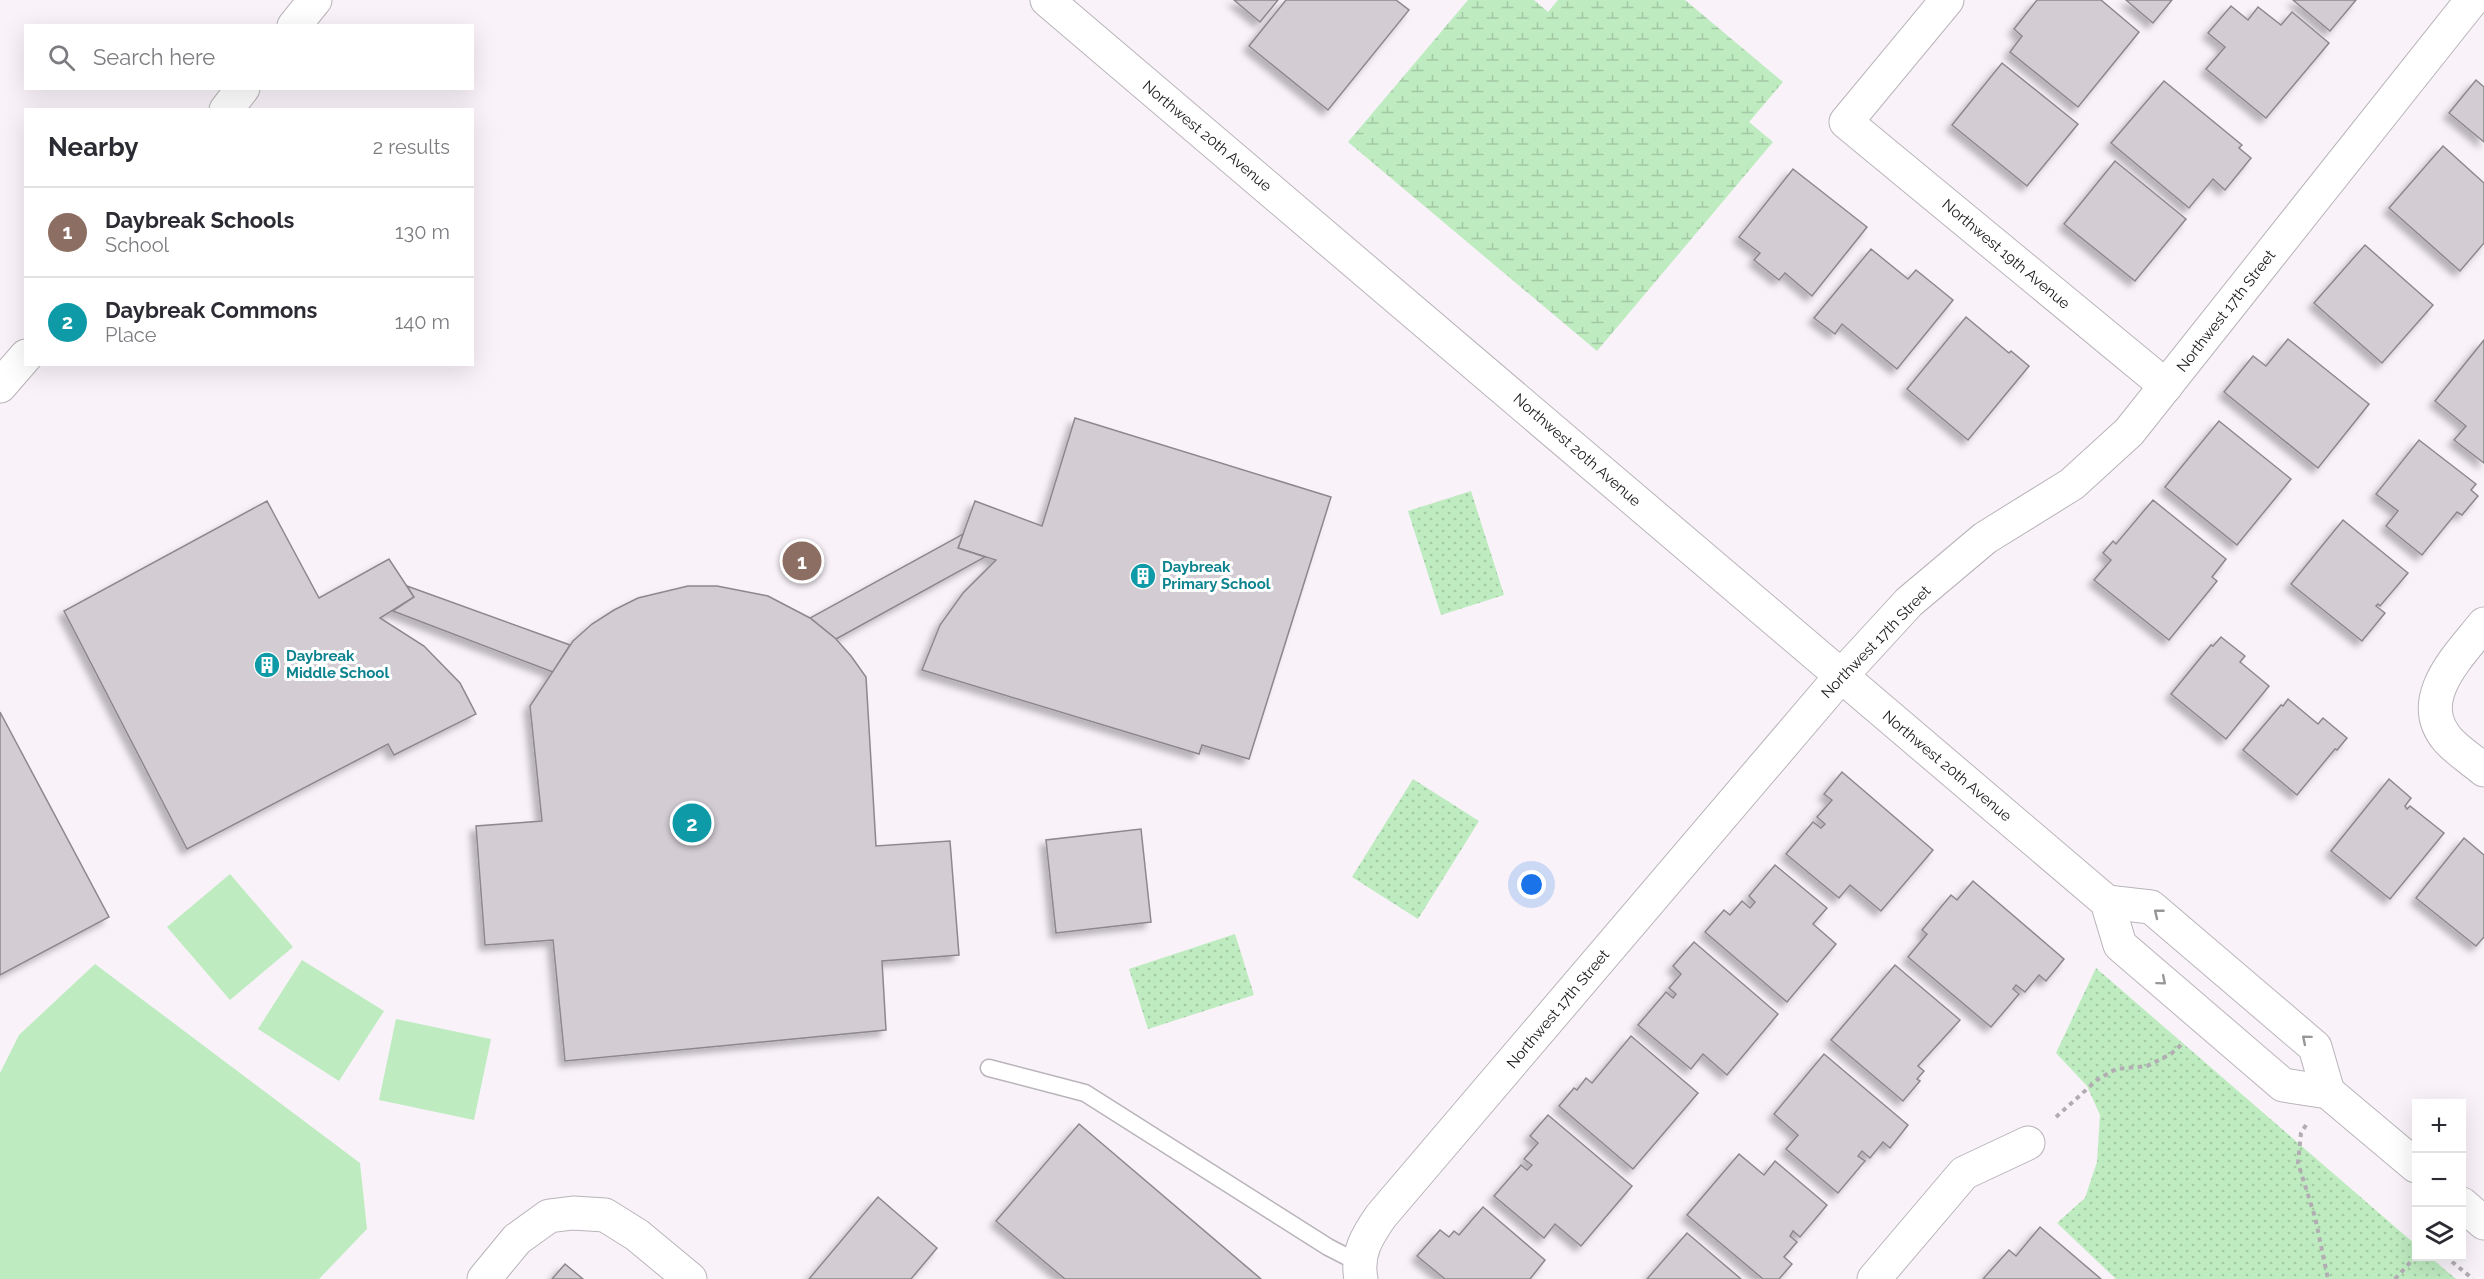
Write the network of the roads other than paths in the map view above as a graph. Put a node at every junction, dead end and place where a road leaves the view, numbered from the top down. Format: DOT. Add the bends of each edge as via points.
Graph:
graph roads {
  1 [pos="315,0"];
  2 [pos="1047,0"];
  3 [pos="1947,0"];
  4 [pos="2472,0"];
  5 [pos="296,24"];
  6 [pos="241,90"];
  7 [pos="228,108"];
  8 [pos="24,358"];
  9 [pos="0,386"];
  10 [pos="2166,386"];
  11 [pos="2484,624"];
  12 [pos="1841,676"];
  13 [pos="2484,770"];
  14 [pos="2107,902"];
  15 [pos="989,1068"];
  16 [pos="2328,1092"];
  17 [pos="2028,1143"];
  18 [pos="2412,1163"];
  19 [pos="2465,1207"];
  20 [pos="2484,1223"];
  21 [pos="1360,1271"];
  22 [pos="484,1279"];
  23 [pos="690,1279"];
  24 [pos="1874,1279"];
  1 -- 5 [label="street"];
  2 -- 12 [label="street, Northwest 20th Avenue"];
  3 -- 10 [label="street, Northwest 19th Avenue" via="1846,122"];
  4 -- 10 [label="street, Northwest 17th Street"];
  6 -- 7 [label="street"];
  8 -- 9 [label="street"];
  10 -- 12 [label="street, Northwest 17th Street" via="2129,432 2072,484 1985,538 1909,602"];
  11 -- 13 [label="street" via="2442,678 2434,705 2436,718 2449,741"];
  12 -- 14 [label="street, Northwest 20th Avenue"];
  12 -- 21 [label="street, Northwest 17th Street" via="1381,1216 1362,1247"];
  14 -- 16 [label="street, one-way" via="2120,945 2283,1085"];
  16 -- 14 [label="street, one-way" via="2315,1047 2151,907"];
  15 -- 21 [label="lane" via="1085,1093"];
  16 -- 18 [label="street"];
  17 -- 24 [label="street" via="1964,1173"];
  19 -- 20 [label="street"];
  22 -- 23 [label="street" via="518,1239 549,1216 573,1213 604,1215 637,1234"];
}
